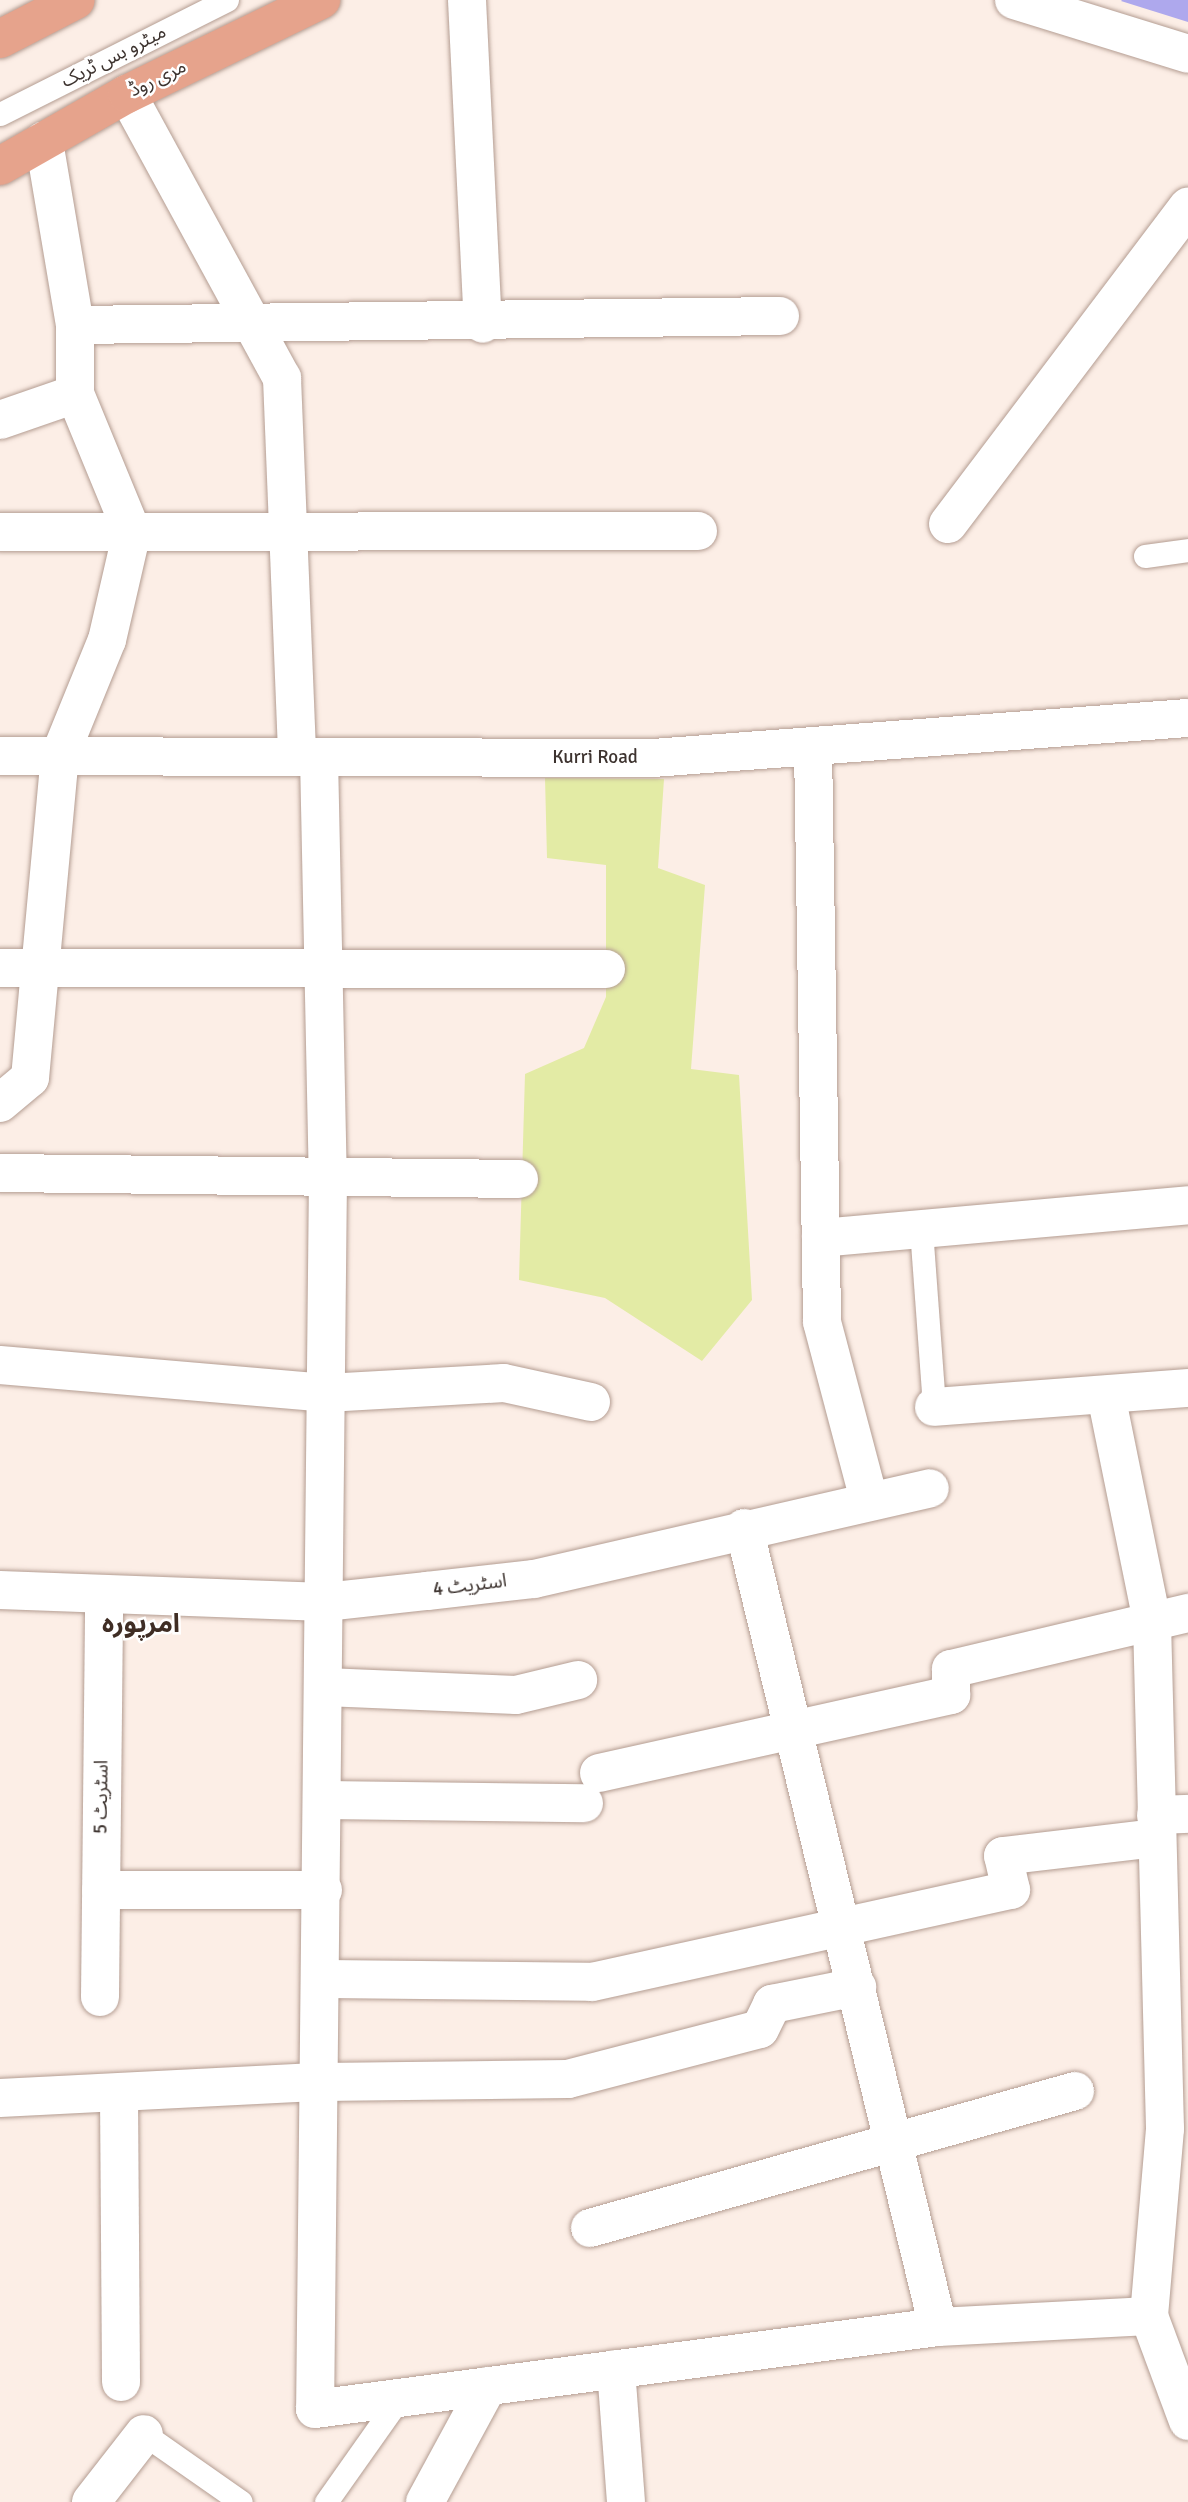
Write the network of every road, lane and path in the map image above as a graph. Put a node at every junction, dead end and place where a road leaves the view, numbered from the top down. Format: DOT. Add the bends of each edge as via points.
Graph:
graph roads {
  1 [pos="76,0"];
  2 [pos="227,0"];
  3 [pos="321,0"];
  4 [pos="467,0"];
  5 [pos="1014,0"];
  6 [pos="2,31"];
  7 [pos="1188,54"];
  8 [pos="127,94"];
  9 [pos="0,114"];
  10 [pos="44,141"];
  11 [pos="0,166"];
  12 [pos="1188,207"];
  13 [pos="779,316"];
  14 [pos="483,324"];
  15 [pos="75,325"];
  16 [pos="253,325"];
  17 [pos="75,394"];
  18 [pos="0,420"];
  19 [pos="948,524"];
  20 [pos="698,531"];
  21 [pos="0,532"];
  22 [pos="132,532"];
  23 [pos="286,532"];
  24 [pos="1188,550"];
  25 [pos="1145,556"];
  26 [pos="1188,718"];
  27 [pos="813,746"];
  28 [pos="60,755"];
  29 [pos="0,756"];
  30 [pos="308,756"];
  31 [pos="0,968"];
  32 [pos="40,968"];
  33 [pos="320,968"];
  34 [pos="606,969"];
  35 [pos="0,1103"];
  36 [pos="0,1173"];
  37 [pos="328,1177"];
  38 [pos="519,1179"];
  39 [pos="1188,1205"];
  40 [pos="921,1229"];
  41 [pos="821,1237"];
  42 [pos="0,1365"];
  43 [pos="1188,1388"];
  44 [pos="326,1393"];
  45 [pos="1106,1395"];
  46 [pos="591,1402"];
  47 [pos="934,1407"];
  48 [pos="930,1488"];
  49 [pos="869,1500"];
  50 [pos="744,1528"];
  51 [pos="0,1590"];
  52 [pos="104,1597"];
  53 [pos="326,1602"];
  54 [pos="1170,1618"];
  55 [pos="578,1680"];
  56 [pos="325,1687"];
  57 [pos="794,1732"];
  58 [pos="324,1800"];
  59 [pos="1167,1822"];
  60 [pos="101,1890"];
  61 [pos="323,1890"];
  62 [pos="842,1928"];
  63 [pos="322,1979"];
  64 [pos="856,1987"];
  65 [pos="100,1997"];
  66 [pos="321,2082"];
  67 [pos="1075,2091"];
  68 [pos="119,2094"];
  69 [pos="0,2098"];
  70 [pos="894,2143"];
  71 [pos="590,2228"];
  72 [pos="1149,2316"];
  73 [pos="938,2328"];
  74 [pos="616,2369"];
  75 [pos="121,2382"];
  76 [pos="488,2386"];
  77 [pos="400,2397"];
  78 [pos="1188,2421"];
  79 [pos="144,2434"];
  80 [pos="91,2502"];
  81 [pos="241,2502"];
  82 [pos="326,2502"];
  83 [pos="425,2502"];
  84 [pos="626,2502"];
  1 -- 6 [label="main road"];
  2 -- 9 [label="lane, میٹرو بس ٹریک"];
  3 -- 8 [label="main road, مری روڈ"];
  4 -- 14 [label="street"];
  5 -- 7 [label="street"];
  8 -- 10 [label="main road, مری روڈ"];
  8 -- 16 [label="street"];
  10 -- 11 [label="main road, مری روڈ"];
  10 -- 15 [label="street"];
  12 -- 19 [label="street"];
  13 -- 14 [label="street"];
  14 -- 16 [label="street"];
  15 -- 16 [label="street"];
  15 -- 17 [label="street"];
  16 -- 23 [label="street" via="282,378"];
  17 -- 18 [label="street"];
  17 -- 22 [label="street"];
  20 -- 23 [label="street"];
  21 -- 22 [label="street"];
  22 -- 23 [label="street"];
  22 -- 28 [label="street" via="107,640"];
  23 -- 30 [label="street"];
  24 -- 25 [label="lane"];
  26 -- 27 [label="street, Kurri Road"];
  27 -- 30 [label="street, Kurri Road" via="653,758"];
  27 -- 41 [label="street"];
  28 -- 29 [label="street, Kurri Road"];
  28 -- 30 [label="street, Kurri Road"];
  28 -- 32 [label="street"];
  30 -- 33 [label="street"];
  31 -- 32 [label="street"];
  32 -- 33 [label="street"];
  32 -- 35 [label="street" via="30,1078"];
  33 -- 34 [label="street"];
  33 -- 37 [label="street"];
  36 -- 37 [label="street"];
  37 -- 38 [label="street"];
  37 -- 44 [label="street"];
  39 -- 40 [label="street"];
  40 -- 41 [label="street"];
  40 -- 47 [label="lane"];
  41 -- 49 [label="street" via="822,1322"];
  42 -- 44 [label="street"];
  43 -- 45 [label="street"];
  44 -- 46 [label="street" via="504,1383"];
  44 -- 53 [label="street"];
  45 -- 47 [label="street"];
  45 -- 54 [label="street"];
  48 -- 49 [label="street, اسٹریٹ 4"];
  49 -- 50 [label="street, اسٹریٹ 4"];
  50 -- 53 [label="street, اسٹریٹ 4" via="534,1579"];
  50 -- 57 [label="street"];
  51 -- 52 [label="street, اسٹریٹ 4"];
  52 -- 53 [label="street, اسٹریٹ 4"];
  52 -- 60 [label="street, اسٹریٹ 5"];
  53 -- 56 [label="street"];
  54 -- 57 [label="street" via="951,1669 951,1695"];
  54 -- 59 [label="street"];
  55 -- 56 [label="street" via="516,1695"];
  56 -- 58 [label="street"];
  57 -- 58 [label="street" via="592,1788"];
  57 -- 62 [label="street"];
  58 -- 61 [label="street"];
  59 -- 62 [label="street" via="1003,1856 1011,1890"];
  59 -- 72 [label="street" via="1165,2129"];
  60 -- 61 [label="street"];
  60 -- 65 [label="street, اسٹریٹ 5"];
  61 -- 63 [label="street"];
  62 -- 63 [label="street" via="592,1982"];
  62 -- 64 [label="street"];
  63 -- 66 [label="street"];
  64 -- 66 [label="street" via="772,2004 760,2029 568,2079"];
  64 -- 70 [label="street"];
  66 -- 68 [label="street"];
  66 -- 77 [label="street" via="315,2409"];
  67 -- 70 [label="street"];
  68 -- 69 [label="street"];
  68 -- 75 [label="street"];
  70 -- 71 [label="street"];
  70 -- 73 [label="street"];
  72 -- 73 [label="street"];
  72 -- 78 [label="street"];
  73 -- 74 [label="street"];
  74 -- 76 [label="street"];
  74 -- 84 [label="street"];
  76 -- 77 [label="street"];
  76 -- 83 [label="street"];
  77 -- 82 [label="lane"];
  79 -- 80 [label="street"];
  79 -- 81 [label="lane"];
}
